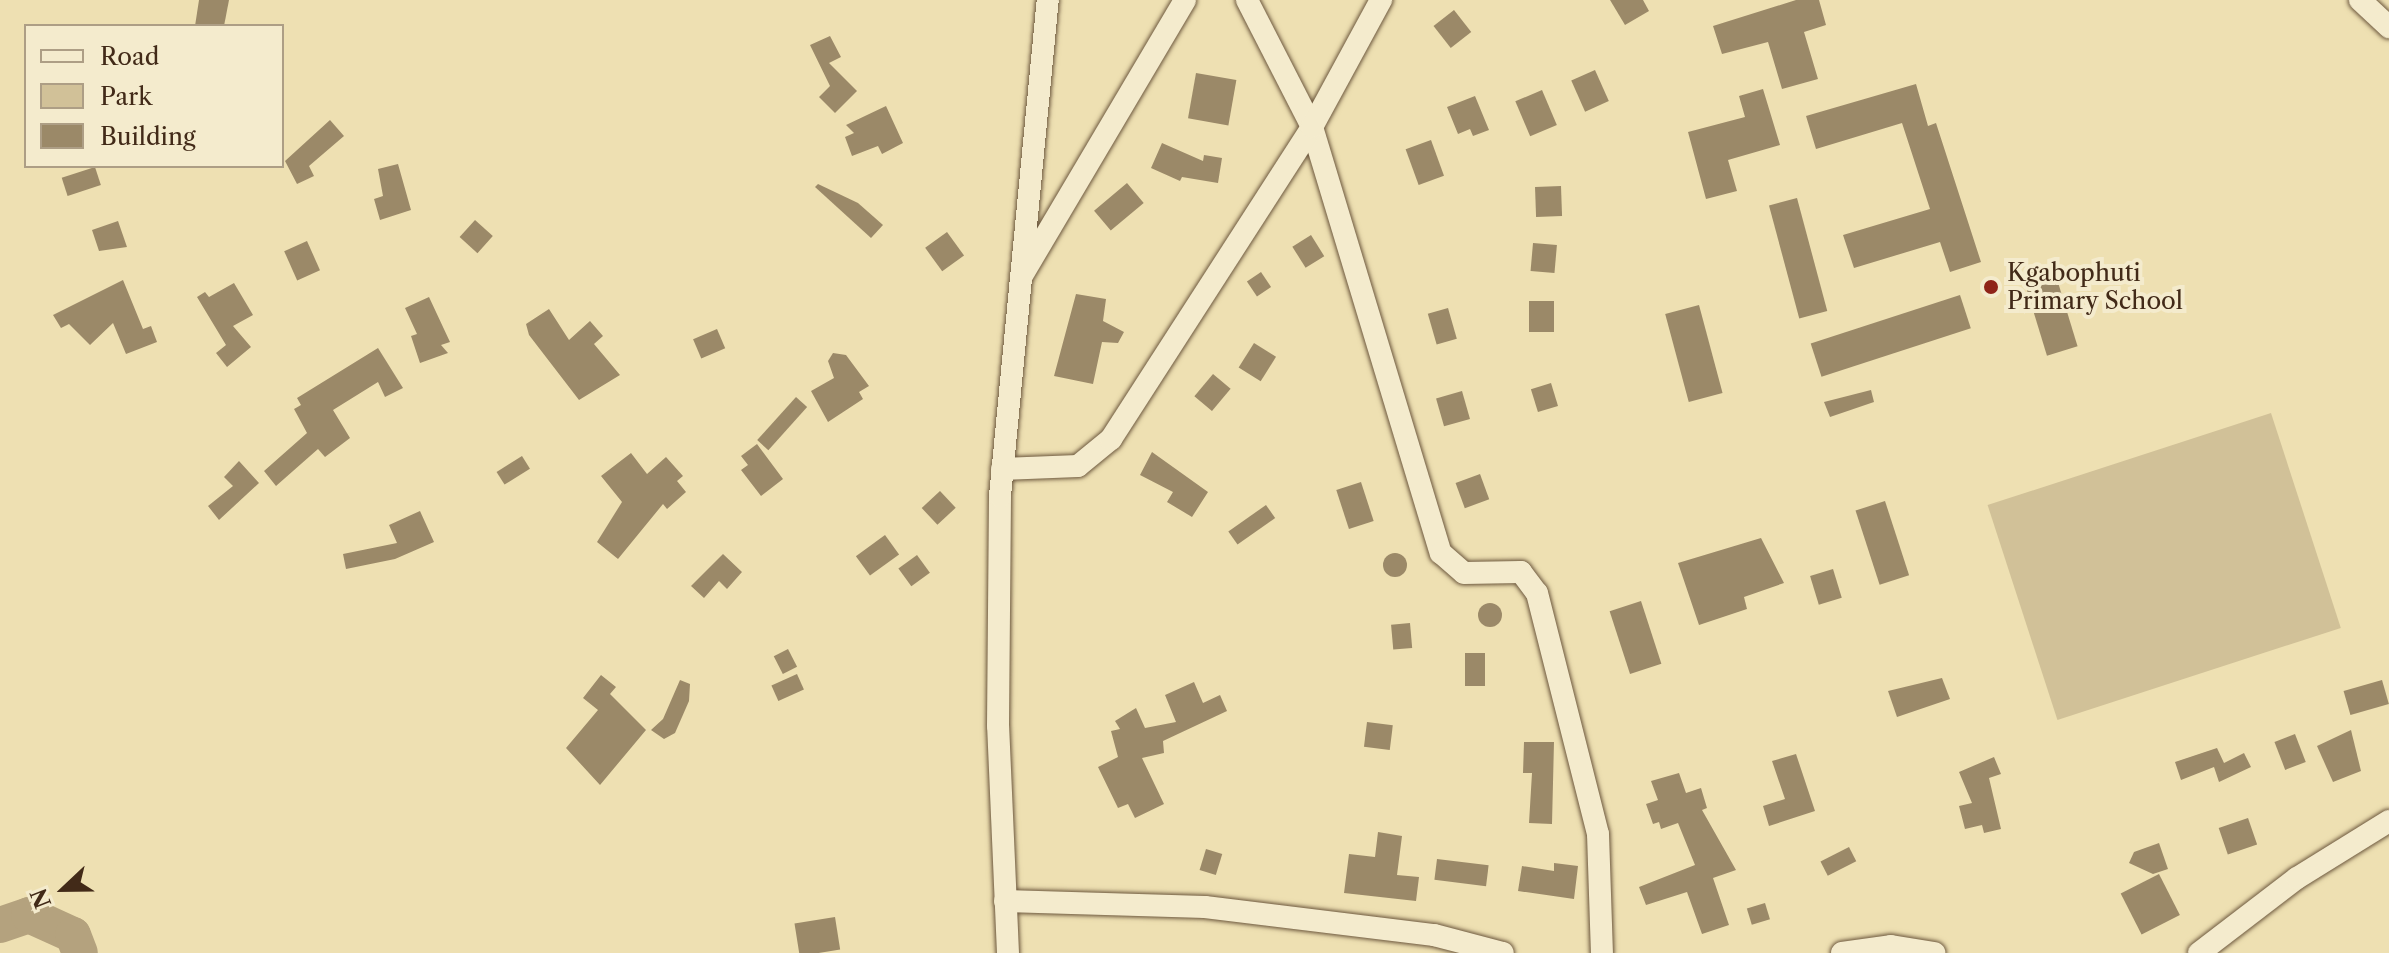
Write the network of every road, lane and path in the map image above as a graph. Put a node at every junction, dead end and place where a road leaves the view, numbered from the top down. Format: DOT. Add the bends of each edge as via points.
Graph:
graph roads {
  1 [pos="1048,0"];
  2 [pos="1185,0"];
  3 [pos="1247,0"];
  4 [pos="1381,0"];
  5 [pos="2360,0"];
  6 [pos="2389,27"];
  7 [pos="1312,127"];
  8 [pos="1021,278"];
  9 [pos="1002,469"];
  10 [pos="2389,821"];
  11 [pos="1005,901"];
  12 [pos="1008,953"];
  13 [pos="1503,953"];
  14 [pos="1602,953"];
  15 [pos="1842,953"];
  16 [pos="1934,953"];
  17 [pos="2199,953"];
  1 -- 8 [label="street"];
  2 -- 8 [label="street"];
  3 -- 7 [label="street"];
  4 -- 7 [label="street"];
  5 -- 6 [label="street"];
  7 -- 9 [label="street" via="1147,390 1103,448 1078,466"];
  7 -- 14 [label="street" via="1441,553 1464,573 1521,572 1537,593 1598,834"];
  8 -- 9 [label="street"];
  9 -- 11 [label="street" via="998,726"];
  10 -- 17 [label="street" via="2297,878"];
  11 -- 12 [label="street"];
  11 -- 13 [label="street" via="1205,907 1434,935"];
  15 -- 16 [label="street" via="1891,946"];
}
